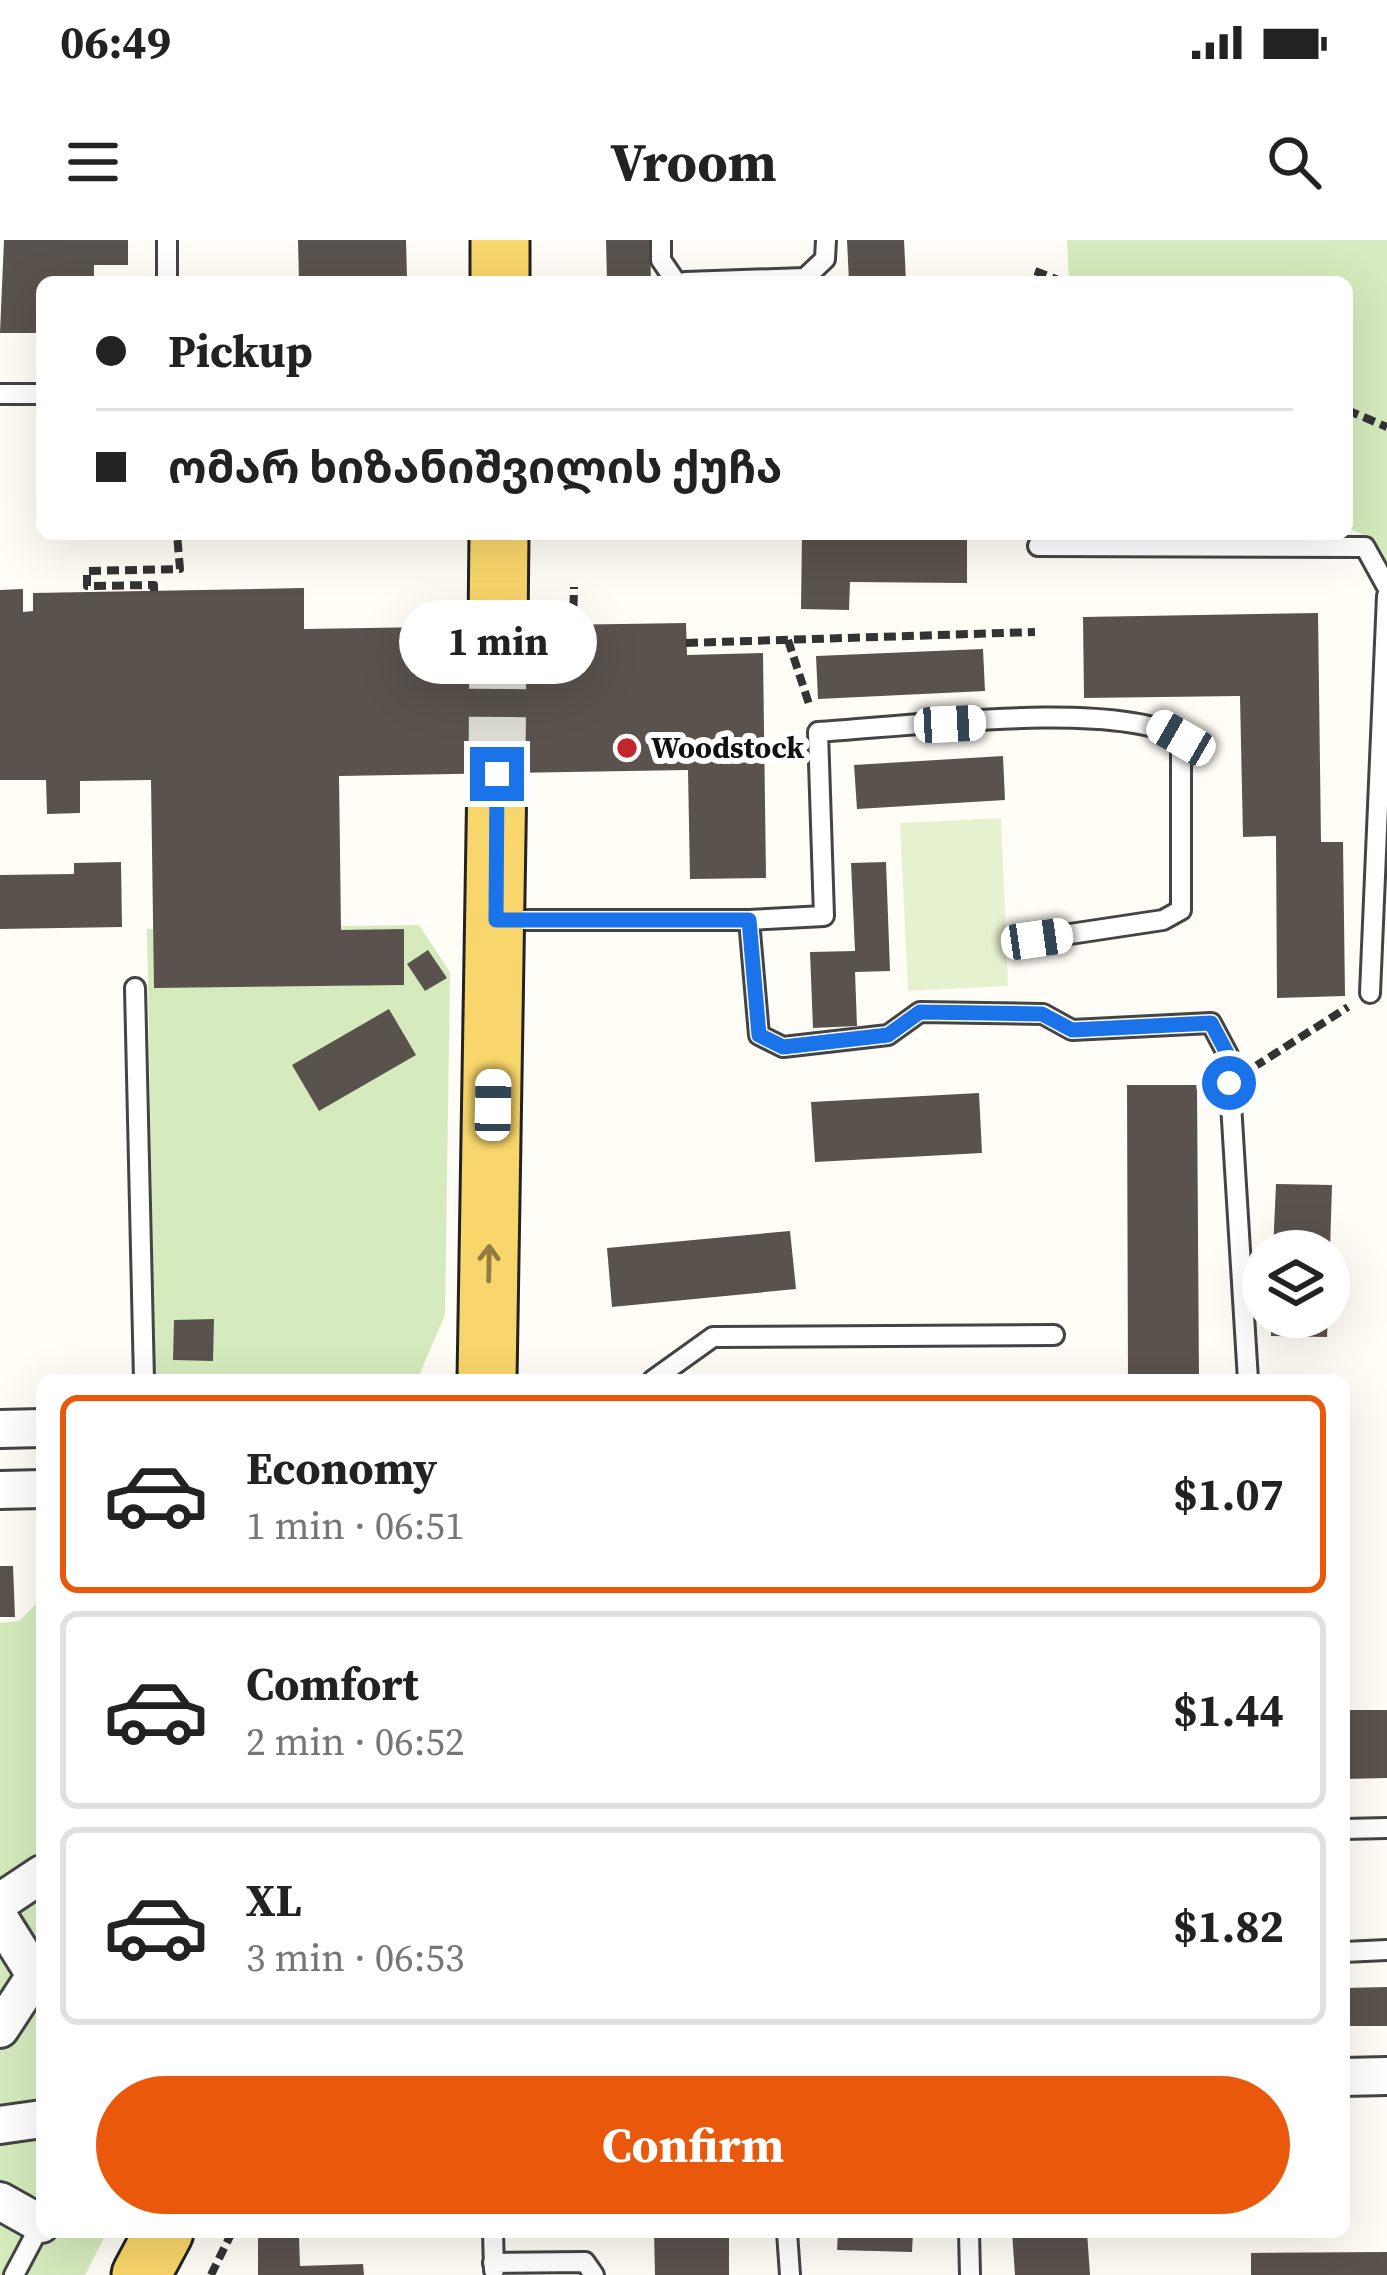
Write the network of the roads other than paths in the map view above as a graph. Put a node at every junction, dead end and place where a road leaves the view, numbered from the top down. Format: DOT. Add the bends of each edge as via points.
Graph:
graph roads {
  1 [pos="167,240"];
  2 [pos="500,240"];
  3 [pos="661,240"];
  4 [pos="826,240"];
  5 [pos="167,276"];
  6 [pos="500,276"];
  7 [pos="672,276"];
  8 [pos="807,276"];
  9 [pos="0,394"];
  10 [pos="36,394"];
  11 [pos="499,540"];
  12 [pos="1038,546"];
  13 [pos="1387,591"];
  14 [pos="498,627"];
  15 [pos="497,774"];
  16 [pos="496,920"];
  17 [pos="749,920"];
  18 [pos="1037,939"];
  19 [pos="135,988"];
  20 [pos="1370,993"];
  21 [pos="1054,1335"];
  22 [pos="144,1374"];
  23 [pos="487,1374"];
  24 [pos="661,1374"];
  25 [pos="1248,1374"];
  26 [pos="36,1428"];
  27 [pos="0,1429"];
  28 [pos="36,1489"];
  29 [pos="0,1490"];
  30 [pos="1350,1828"];
  31 [pos="1387,1828"];
  32 [pos="36,1878"];
  33 [pos="0,1902"];
  34 [pos="0,1919"];
  35 [pos="1387,1950"];
  36 [pos="1350,1952"];
  37 [pos="36,1972"];
  38 [pos="36,1983"];
  39 [pos="0,2029"];
  40 [pos="1387,2076"];
  41 [pos="1350,2077"];
  42 [pos="36,2120"];
  43 [pos="0,2125"];
  44 [pos="0,2201"];
  45 [pos="36,2220"];
  46 [pos="36,2234"];
  47 [pos="161,2238"];
  48 [pos="493,2238"];
  49 [pos="788,2238"];
  50 [pos="969,2238"];
  51 [pos="494,2269"];
  52 [pos="14,2275"];
  53 [pos="141,2275"];
  54 [pos="594,2275"];
  55 [pos="790,2275"];
  56 [pos="970,2275"];
  1 -- 5 [label="lane"];
  2 -- 6 [label="main road"];
  3 -- 7 [label="lane"];
  4 -- 8 [label="lane" via="825,259"];
  9 -- 10 [label="lane"];
  11 -- 14 [label="main road"];
  12 -- 13 [label="lane" via="1366,547"];
  13 -- 20 [label="lane"];
  15 -- 16 [label="main road"];
  16 -- 17 [label="lane"];
  23 -- 16 [label="main road, one-way"];
  17 -- 18 [label="lane" via="824,916 818,732 1037,720 1158,725 1181,738 1181,910 1163,920"];
  17 -- 25 [label="lane" via="759,1035 783,1047 888,1035 920,1012 1042,1014 1072,1030 1211,1023 1228,1055"];
  19 -- 22 [label="lane"];
  21 -- 24 [label="lane" via="713,1337"];
  26 -- 27 [label="street"];
  28 -- 29 [label="street"];
  30 -- 31 [label="lane"];
  32 -- 33 [label="street"];
  34 -- 37 [label="street"];
  35 -- 36 [label="lane"];
  38 -- 39 [label="street"];
  40 -- 41 [label="street"];
  42 -- 43 [label="street"];
  44 -- 45 [label="street"];
  46 -- 52 [label="lane"];
  47 -- 53 [label="main road"];
  48 -- 51 [label="lane"];
  49 -- 55 [label="lane"];
  50 -- 56 [label="lane"];
  51 -- 54 [label="lane" via="586,2262"];
}
